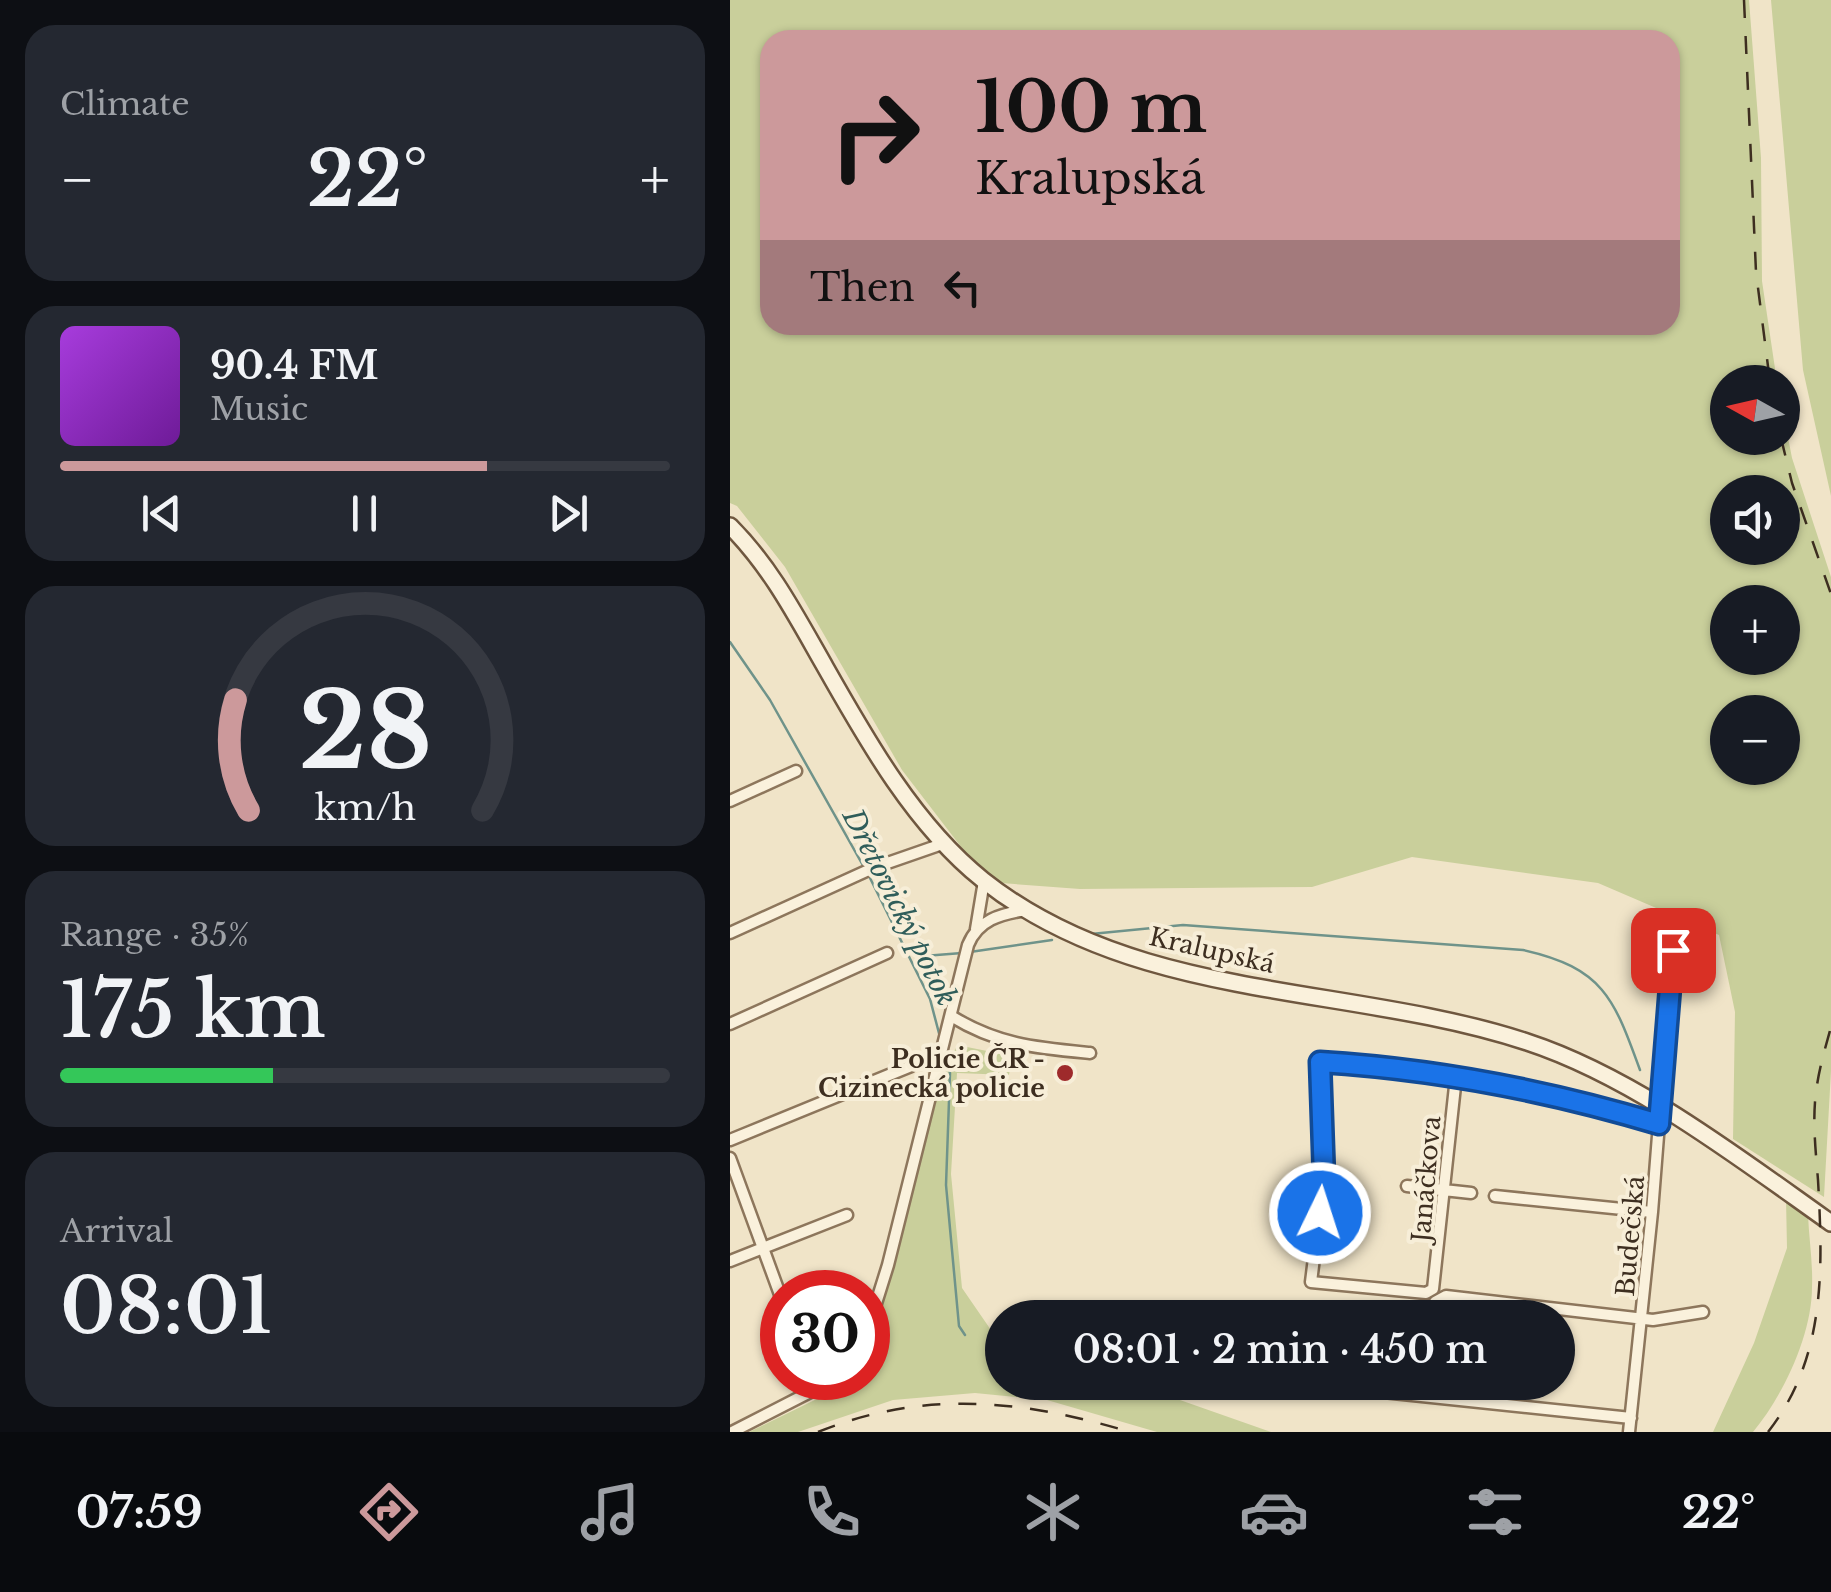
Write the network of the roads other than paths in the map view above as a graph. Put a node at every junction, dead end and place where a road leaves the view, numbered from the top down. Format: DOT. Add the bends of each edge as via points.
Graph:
graph roads {
  1 [pos="730,526"];
  2 [pos="796,771"];
  3 [pos="730,801"];
  4 [pos="945,842"];
  5 [pos="984,881"];
  6 [pos="1026,910"];
  7 [pos="1675,920"];
  8 [pos="976,928"];
  9 [pos="730,933"];
  10 [pos="888,953"];
  11 [pos="952,1016"];
  12 [pos="730,1024"];
  13 [pos="1090,1053"];
  14 [pos="911,1066"];
  15 [pos="1456,1077"];
  16 [pos="1659,1116"];
  17 [pos="730,1140"];
  18 [pos="730,1158"];
  19 [pos="734,1183"];
  20 [pos="1407,1186"];
  21 [pos="1444,1190"];
  22 [pos="1472,1193"];
  23 [pos="1494,1196"];
  24 [pos="1652,1212"];
  25 [pos="847,1216"];
  26 [pos="1831,1223"];
  27 [pos="763,1248"];
  28 [pos="730,1261"];
  29 [pos="771,1270"];
  30 [pos="886,1270"];
  31 [pos="1436,1285"];
  32 [pos="1438,1300"];
  33 [pos="1485,1300"];
  34 [pos="1575,1309"];
  35 [pos="1703,1312"];
  36 [pos="1643,1316"];
  37 [pos="796,1400"];
  38 [pos="1461,1400"];
  39 [pos="1630,1418"];
  40 [pos="732,1432"];
  41 [pos="1629,1432"];
  1 -- 4 [label="main road, Kralupská" via="773,576 882,760"];
  2 -- 3 [label="street"];
  4 -- 5 [label="main road, Kralupská"];
  4 -- 9 [label="street"];
  5 -- 6 [label="main road, Kralupská"];
  5 -- 8 [label="street"];
  6 -- 8 [label="street"];
  6 -- 16 [label="main road, Kralupská" via="1084,941 1194,976 1458,1023 1528,1042 1588,1067"];
  7 -- 16 [label="street, Budečská"];
  8 -- 11 [label="street"];
  10 -- 12 [label="street"];
  11 -- 13 [label="street" via="1018,1046"];
  11 -- 30 [label="street"];
  14 -- 17 [label="street"];
  15 -- 16 [label="street, Kralupská"];
  15 -- 21 [label="street, Janáčkova"];
  15 -- 31 [label="street, Kralupská" via="1320,1062 1324,1178 1311,1282 1426,1293"];
  16 -- 24 [label="street, Budečská"];
  16 -- 26 [label="main road, Kralupská" via="1720,1145"];
  18 -- 19 [label="street"];
  19 -- 27 [label="street"];
  20 -- 21 [label="street"];
  21 -- 22 [label="street"];
  21 -- 31 [label="street, Janáčkova"];
  23 -- 24 [label="street"];
  24 -- 36 [label="street, Budečská"];
  25 -- 27 [label="street"];
  27 -- 28 [label="street"];
  27 -- 29 [label="street"];
  32 -- 33 [label="street"];
  34 -- 36 [label="street"];
  35 -- 36 [label="street, Budečská"];
  36 -- 39 [label="street, Budečská"];
  37 -- 40 [label="street"];
  38 -- 39 [label="street"];
  39 -- 41 [label="street, Budečská"];
}
